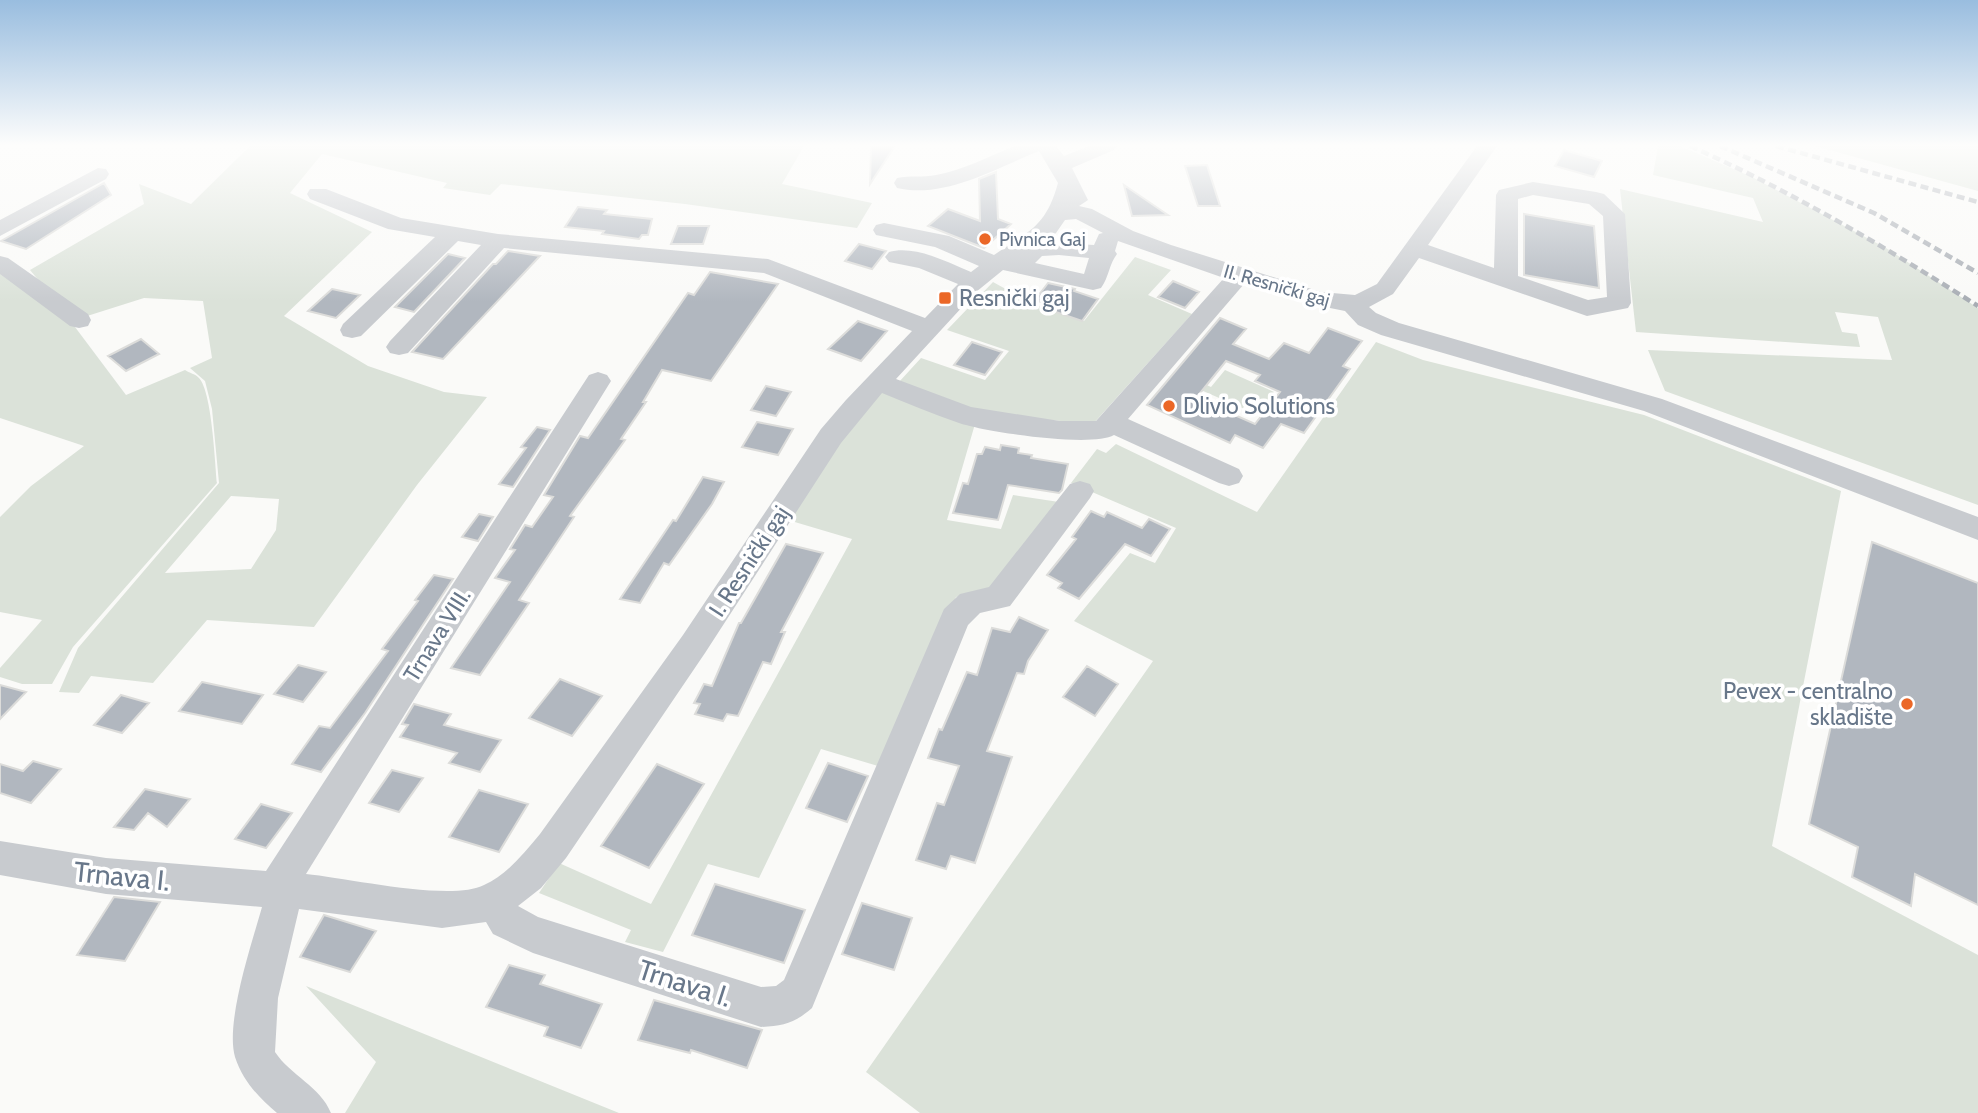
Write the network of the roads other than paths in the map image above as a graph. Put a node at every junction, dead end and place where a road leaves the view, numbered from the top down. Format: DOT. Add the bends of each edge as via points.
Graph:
graph roads {
  1 [pos="55,198"];
  2 [pos="328,198"];
  3 [pos="1066,198"];
  4 [pos="1450,198"];
  5 [pos="1507,198"];
  6 [pos="1590,198"];
  7 [pos="0,229"];
  8 [pos="884,230"];
  9 [pos="1082,230"];
  10 [pos="453,233"];
  11 [pos="498,241"];
  12 [pos="1414,248"];
  13 [pos="897,257"];
  14 [pos="0,263"];
  15 [pos="1003,264"];
  16 [pos="1239,275"];
  17 [pos="1506,280"];
  18 [pos="1351,303"];
  19 [pos="79,320"];
  20 [pos="930,329"];
  21 [pos="352,330"];
  22 [pos="400,347"];
  23 [pos="598,381"];
  24 [pos="878,382"];
  25 [pos="1110,422"];
  26 [pos="1229,476"];
  27 [pos="1080,491"];
  28 [pos="1978,529"];
  29 [pos="0,858"];
  30 [pos="280,889"];
  31 [pos="494,901"];
  32 [pos="310,1113"];
  1 -- 7 [label="street"];
  2 -- 10 [label="street" via="396,224"];
  3 -- 9 [label="street"];
  4 -- 12 [label="street, II. Resnički gaj"];
  5 -- 17 [label="street"];
  6 -- 17 [label="street" via="1614,214 1619,303 1587,308"];
  8 -- 15 [label="street" via="941,241"];
  9 -- 15 [label="street"];
  9 -- 15 [label="street" via="1093,283"];
  9 -- 16 [label="street, II. Resnički gaj"];
  10 -- 11 [label="street"];
  10 -- 21 [label="street"];
  11 -- 20 [label="street" via="768,266"];
  11 -- 22 [label="street"];
  12 -- 17 [label="street"];
  12 -- 18 [label="street, II. Resnički gaj" via="1385,289"];
  13 -- 15 [label="street"];
  14 -- 19 [label="street"];
  15 -- 20 [label="street, I. Resnički gaj"];
  16 -- 18 [label="street, II. Resnički gaj"];
  16 -- 25 [label="street"];
  18 -- 28 [label="street" via="1367,319 1390,329 1653,405"];
  20 -- 24 [label="street, I. Resnički gaj"];
  23 -- 30 [label="street, Trnava VIII."];
  24 -- 25 [label="street" via="967,416 1017,425 1103,430"];
  24 -- 31 [label="street, I. Resnički gaj" via="831,436 694,644 552,846 534,870"];
  25 -- 26 [label="street"];
  27 -- 31 [label="street, Trnava I." via="999,597 971,603 955,618 799,994 784,1006 761,1007 533,934 506,921"];
  29 -- 30 [label="street, Trnava I." via="131,879"];
  30 -- 31 [label="street, Trnava I." via="456,909"];
  30 -- 32 [label="street, Trnava VIII." via="254,1032 255,1054 264,1073"];
}
